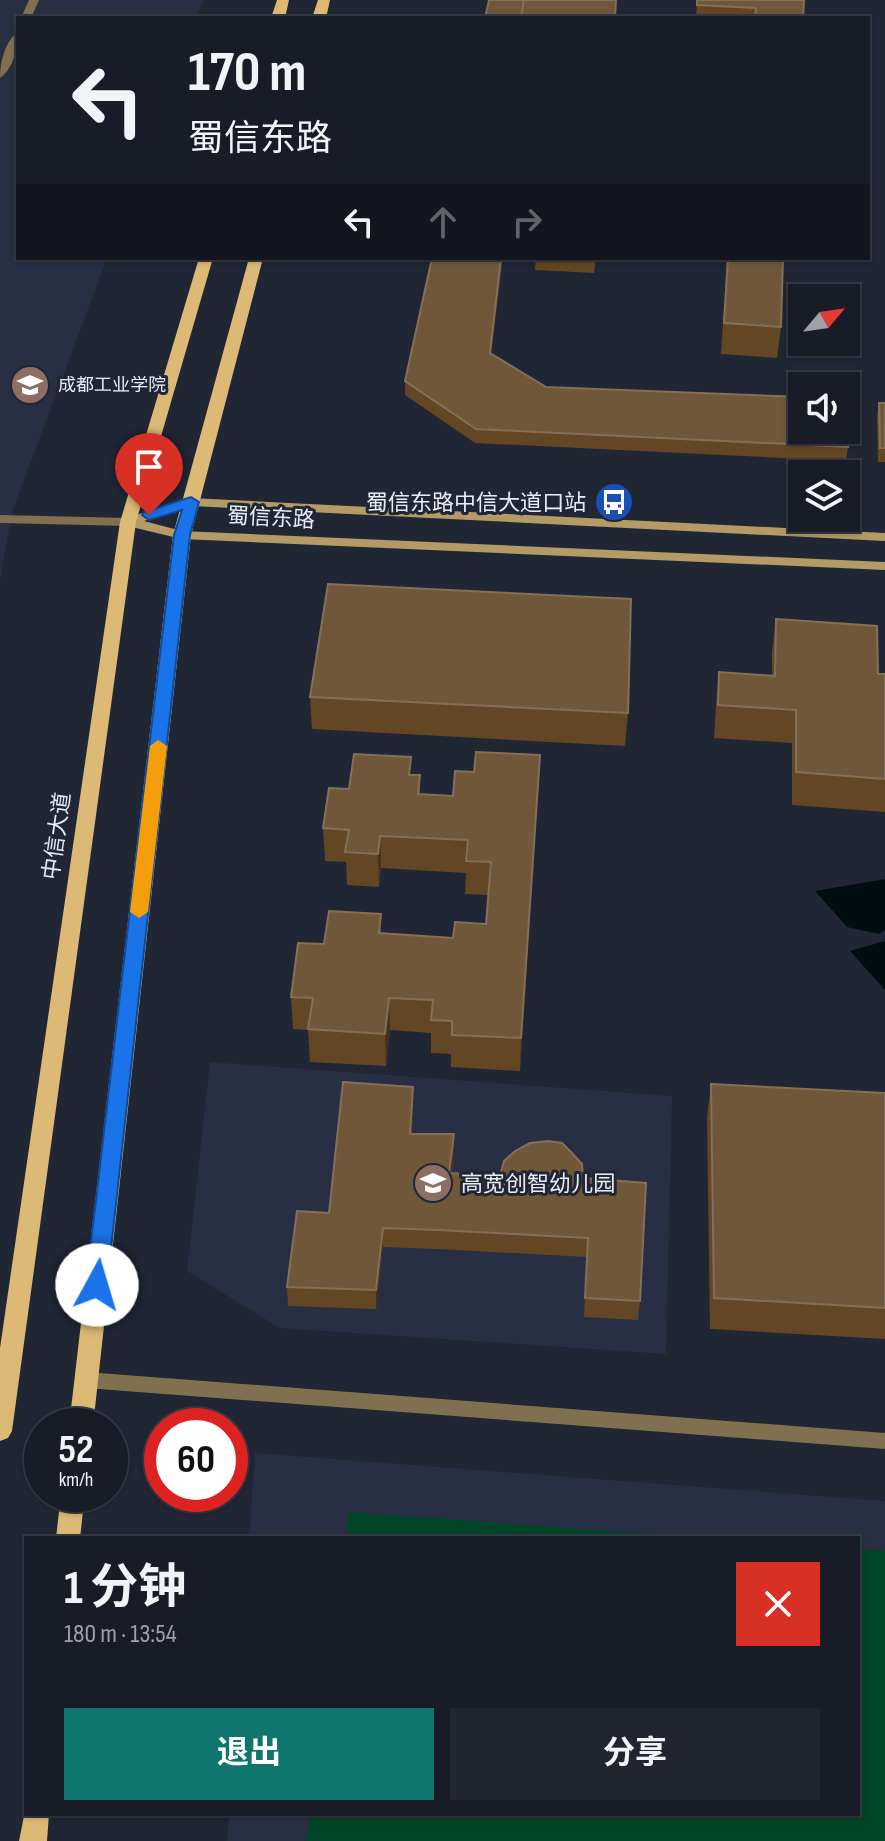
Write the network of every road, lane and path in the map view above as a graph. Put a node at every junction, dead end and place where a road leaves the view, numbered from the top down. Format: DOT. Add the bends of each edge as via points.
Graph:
graph roads {
  1 [pos="16,39"];
  2 [pos="0,75"];
  3 [pos="205,260"];
  4 [pos="255,260"];
  5 [pos="191,502"];
  6 [pos="0,519"];
  7 [pos="128,522"];
  8 [pos="182,535"];
  9 [pos="885,537"];
  10 [pos="885,566"];
  11 [pos="86,1380"];
  12 [pos="83,1408"];
  13 [pos="0,1431"];
  14 [pos="885,1441"];
  15 [pos="71,1512"];
  16 [pos="68,1536"];
  17 [pos="36,1816"];
  18 [pos="33,1841"];
  1 -- 2 [label="street"];
  3 -- 7 [label="main road, 中信大道"];
  4 -- 5 [label="main road"];
  5 -- 7 [label="main road, 蜀信东路"];
  5 -- 8 [label="main road"];
  5 -- 9 [label="main road, 蜀信东路"];
  6 -- 7 [label="street"];
  7 -- 8 [label="main road, 蜀信东路"];
  7 -- 13 [label="main road, 中信大道"];
  8 -- 10 [label="main road, 蜀信东路"];
  8 -- 11 [label="main road"];
  11 -- 12 [label="main road"];
  11 -- 14 [label="street"];
  15 -- 16 [label="main road"];
  17 -- 18 [label="main road"];
}
